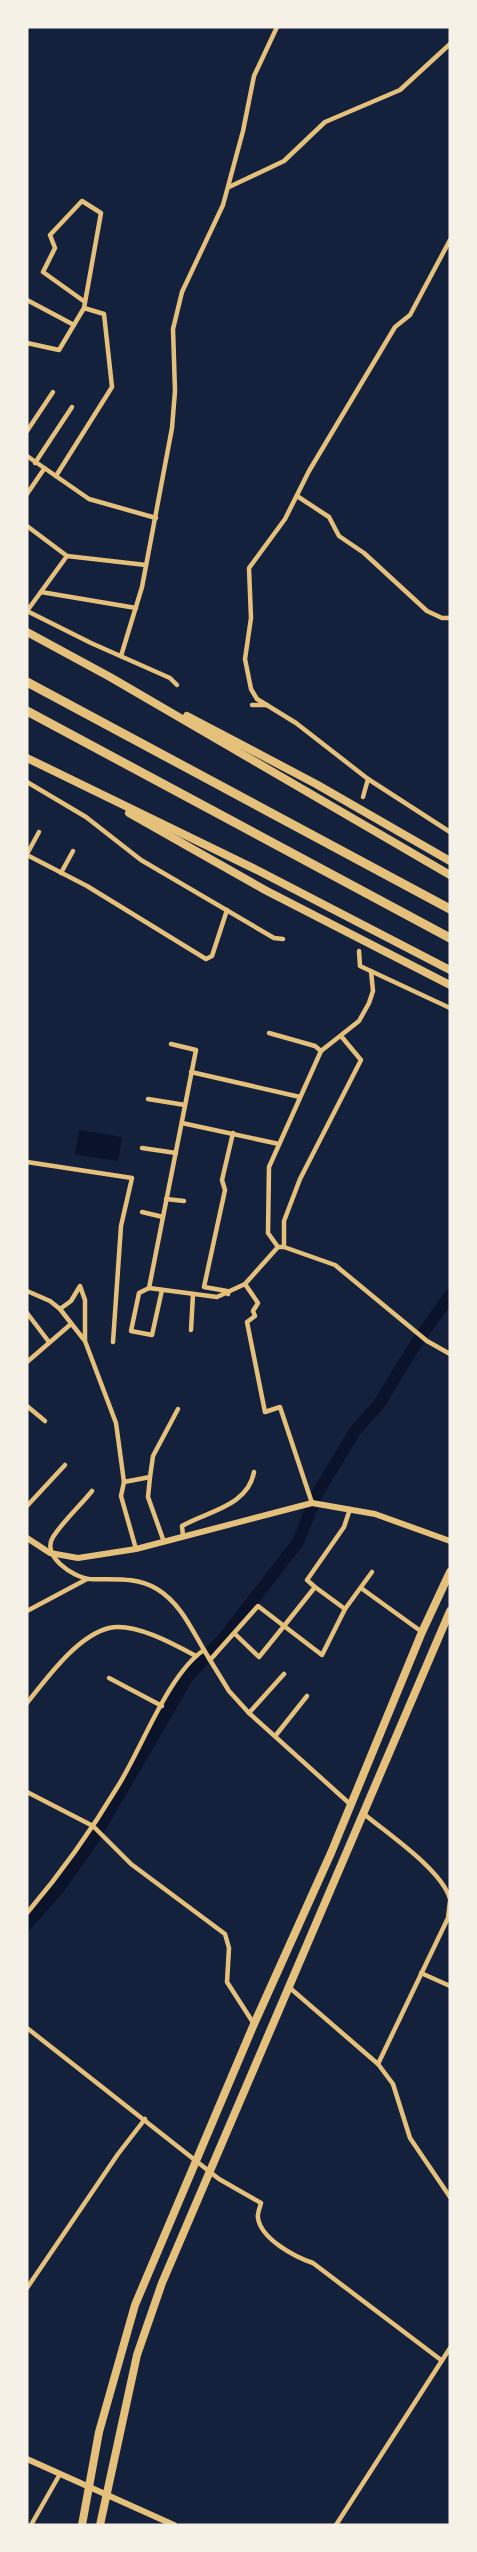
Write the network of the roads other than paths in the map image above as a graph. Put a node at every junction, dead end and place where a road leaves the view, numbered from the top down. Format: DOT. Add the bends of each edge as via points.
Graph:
graph roads {
  1 [pos="277,27"];
  2 [pos="450,44"];
  3 [pos="229,187"];
  4 [pos="450,240"];
  5 [pos="27,300"];
  6 [pos="85,305"];
  7 [pos="74,325"];
  8 [pos="27,343"];
  9 [pos="53,392"];
  10 [pos="72,407"];
  11 [pos="27,430"];
  12 [pos="27,456"];
  13 [pos="35,463"];
  14 [pos="44,469"];
  15 [pos="56,477"];
  16 [pos="27,494"];
  17 [pos="297,496"];
  18 [pos="156,518"];
  19 [pos="27,526"];
  20 [pos="67,556"];
  21 [pos="146,565"];
  22 [pos="41,592"];
  23 [pos="136,608"];
  24 [pos="27,611"];
  25 [pos="450,618"];
  26 [pos="27,632"];
  27 [pos="121,656"];
  28 [pos="110,676"];
  29 [pos="27,682"];
  30 [pos="177,685"];
  31 [pos="252,705"];
  32 [pos="269,705"];
  33 [pos="27,711"];
  34 [pos="27,758"];
  35 [pos="58,773"];
  36 [pos="368,779"];
  37 [pos="27,782"];
  38 [pos="363,798"];
  39 [pos="39,832"];
  40 [pos="450,832"];
  41 [pos="73,851"];
  42 [pos="27,854"];
  43 [pos="450,861"];
  44 [pos="61,873"];
  45 [pos="450,875"];
  46 [pos="450,909"];
  47 [pos="227,910"];
  48 [pos="450,938"];
  49 [pos="283,939"];
  50 [pos="359,951"];
  51 [pos="450,970"];
  52 [pos="371,971"];
  53 [pos="450,985"];
  54 [pos="450,1008"];
  55 [pos="269,1033"];
  56 [pos="341,1036"];
  57 [pos="196,1041"];
  58 [pos="171,1044"];
  59 [pos="196,1050"];
  60 [pos="321,1051"];
  61 [pos="191,1072"];
  62 [pos="300,1097"];
  63 [pos="148,1099"];
  64 [pos="185,1105"];
  65 [pos="182,1123"];
  66 [pos="233,1133"];
  67 [pos="279,1144"];
  68 [pos="142,1148"];
  69 [pos="176,1153"];
  70 [pos="27,1162"];
  71 [pos="166,1199"];
  72 [pos="184,1201"];
  73 [pos="142,1212"];
  74 [pos="163,1217"];
  75 [pos="281,1247"];
  76 [pos="245,1284"];
  77 [pos="149,1288"];
  78 [pos="162,1290"];
  79 [pos="27,1291"];
  80 [pos="193,1294"];
  81 [pos="228,1294"];
  82 [pos="60,1309"];
  83 [pos="27,1313"];
  84 [pos="71,1324"];
  85 [pos="191,1330"];
  86 [pos="85,1341"];
  87 [pos="49,1342"];
  88 [pos="113,1342"];
  89 [pos="450,1354"];
  90 [pos="27,1362"];
  91 [pos="27,1406"];
  92 [pos="178,1409"];
  93 [pos="45,1421"];
  94 [pos="65,1465"];
  95 [pos="254,1472"];
  96 [pos="150,1477"];
  97 [pos="124,1482"];
  98 [pos="92,1491"];
  99 [pos="312,1503"];
  100 [pos="27,1506"];
  101 [pos="350,1509"];
  102 [pos="183,1536"];
  103 [pos="27,1538"];
  104 [pos="450,1541"];
  105 [pos="164,1542"];
  106 [pos="136,1549"];
  107 [pos="50,1553"];
  108 [pos="372,1572"];
  109 [pos="450,1572"];
  110 [pos="87,1579"];
  111 [pos="315,1587"];
  112 [pos="361,1588"];
  113 [pos="345,1609"];
  114 [pos="27,1611"];
  115 [pos="450,1611"];
  116 [pos="284,1626"];
  117 [pos="422,1632"];
  118 [pos="234,1633"];
  119 [pos="204,1650"];
  120 [pos="196,1656"];
  121 [pos="210,1660"];
  122 [pos="284,1674"];
  123 [pos="109,1678"];
  124 [pos="307,1696"];
  125 [pos="27,1702"];
  126 [pos="162,1706"];
  127 [pos="249,1713"];
  128 [pos="276,1736"];
  129 [pos="27,1792"];
  130 [pos="350,1804"];
  131 [pos="363,1814"];
  132 [pos="93,1826"];
  133 [pos="450,1881"];
  134 [pos="447,1887"];
  135 [pos="450,1900"];
  136 [pos="27,1913"];
  137 [pos="421,1973"];
  138 [pos="450,1986"];
  139 [pos="290,1988"];
  140 [pos="254,2024"];
  141 [pos="27,2028"];
  142 [pos="378,2064"];
  143 [pos="145,2119"];
  144 [pos="196,2159"];
  145 [pos="209,2170"];
  146 [pos="450,2197"];
  147 [pos="27,2288"];
  148 [pos="450,2348"];
  149 [pos="441,2360"];
  150 [pos="27,2459"];
  151 [pos="60,2474"];
  152 [pos="88,2488"];
  153 [pos="107,2495"];
  154 [pos="31,2525"];
  155 [pos="82,2525"];
  156 [pos="100,2525"];
  157 [pos="174,2525"];
  158 [pos="336,2525"];
  1 -- 3 [label="street" via="254,76"];
  2 -- 3 [label="street" via="400,90 325,122 284,161"];
  3 -- 18 [label="street" via="182,292 173,329 175,391"];
  4 -- 17 [label="street" via="411,315 394,327"];
  5 -- 7 [label="street"];
  6 -- 6 [label="street" via="101,213 82,201 50,235 55,248 43,272"];
  6 -- 7 [label="street"];
  6 -- 15 [label="street" via="104,314 112,387"];
  7 -- 8 [label="street" via="59,350"];
  9 -- 11 [label="street"];
  10 -- 13 [label="street"];
  12 -- 13 [label="street"];
  13 -- 14 [label="street"];
  14 -- 15 [label="street"];
  14 -- 16 [label="street"];
  15 -- 18 [label="street" via="89,499"];
  17 -- 25 [label="street" via="329,517 339,536 427,611"];
  17 -- 32 [label="street" via="249,568 251,618 244,659 257,699"];
  18 -- 21 [label="street"];
  19 -- 20 [label="street"];
  20 -- 21 [label="street"];
  20 -- 22 [label="street"];
  21 -- 23 [label="street"];
  22 -- 23 [label="street"];
  22 -- 24 [label="street"];
  23 -- 27 [label="street"];
  24 -- 27 [label="street"];
  26 -- 28 [label="highway"];
  27 -- 30 [label="street"];
  28 -- 43 [label="highway" via="316,784"];
  28 -- 45 [label="highway"];
  29 -- 46 [label="highway"];
  31 -- 32 [label="street"];
  32 -- 36 [label="street"];
  33 -- 48 [label="highway"];
  34 -- 35 [label="highway"];
  35 -- 51 [label="highway"];
  35 -- 53 [label="highway" via="265,890"];
  36 -- 38 [label="street"];
  36 -- 40 [label="street"];
  37 -- 47 [label="street" via="86,817 141,860"];
  39 -- 42 [label="street"];
  41 -- 44 [label="street"];
  42 -- 44 [label="street"];
  44 -- 47 [label="street" via="206,959 212,956"];
  47 -- 49 [label="street" via="274,938"];
  50 -- 52 [label="street" via="360,966"];
  52 -- 54 [label="street"];
  52 -- 56 [label="street" via="373,991 369,1003 359,1022"];
  55 -- 60 [label="street"];
  56 -- 60 [label="street"];
  56 -- 75 [label="street" via="361,1060 300,1179 284,1221"];
  57 -- 59 [label="street"];
  58 -- 59 [label="street"];
  59 -- 61 [label="street"];
  60 -- 62 [label="street"];
  61 -- 62 [label="street" via="262,1092"];
  61 -- 64 [label="street"];
  62 -- 67 [label="street"];
  63 -- 64 [label="street"];
  64 -- 65 [label="street"];
  65 -- 66 [label="street"];
  65 -- 69 [label="street"];
  66 -- 67 [label="street"];
  66 -- 81 [label="street" via="204,1287"];
  67 -- 75 [label="street" via="269,1167 268,1233"];
  68 -- 69 [label="street"];
  69 -- 71 [label="street"];
  70 -- 88 [label="street" via="132,1178 121,1226"];
  71 -- 72 [label="street"];
  71 -- 74 [label="street"];
  73 -- 74 [label="street"];
  74 -- 77 [label="street"];
  75 -- 76 [label="street"];
  75 -- 89 [label="street" via="335,1265 428,1341"];
  76 -- 81 [label="street"];
  76 -- 99 [label="street" via="258,1302 253,1311 255,1316 247,1322 265,1412 280,1407"];
  77 -- 78 [label="street"];
  77 -- 78 [label="street" via="139,1293 131,1331 152,1335"];
  78 -- 80 [label="street"];
  79 -- 82 [label="street"];
  80 -- 81 [label="street" via="217,1298"];
  80 -- 85 [label="street"];
  82 -- 84 [label="street"];
  82 -- 86 [label="street" via="71,1301 80,1286 85,1300"];
  83 -- 87 [label="street"];
  84 -- 86 [label="street"];
  84 -- 87 [label="street"];
  86 -- 97 [label="street" via="116,1424"];
  87 -- 90 [label="street"];
  91 -- 93 [label="street"];
  92 -- 96 [label="street" via="153,1456"];
  94 -- 100 [label="street"];
  95 -- 102 [label="street" via="252,1485 243,1496 182,1526"];
  96 -- 97 [label="street"];
  96 -- 105 [label="street" via="148,1497"];
  97 -- 106 [label="street" via="121,1496"];
  98 -- 107 [label="street" via="51,1539"];
  99 -- 101 [label="street"];
  99 -- 102 [label="street"];
  101 -- 104 [label="street"];
  101 -- 111 [label="street" via="344,1527 307,1580"];
  102 -- 105 [label="street"];
  103 -- 107 [label="street"];
  105 -- 106 [label="street"];
  106 -- 107 [label="street" via="78,1558"];
  107 -- 110 [label="street" via="55,1561"];
  108 -- 112 [label="street"];
  109 -- 117 [label="main road"];
  110 -- 114 [label="street"];
  110 -- 119 [label="street" via="133,1580 155,1588 173,1601"];
  111 -- 113 [label="street"];
  111 -- 116 [label="street"];
  112 -- 113 [label="street"];
  112 -- 117 [label="street"];
  113 -- 116 [label="street" via="322,1655"];
  115 -- 131 [label="main road"];
  116 -- 118 [label="street" via="258,1606"];
  116 -- 118 [label="street" via="259,1657"];
  117 -- 130 [label="main road"];
  118 -- 121 [label="street"];
  119 -- 120 [label="street"];
  119 -- 121 [label="street"];
  120 -- 125 [label="street" via="160,1638 125,1628 108,1629 79,1645"];
  120 -- 126 [label="street"];
  121 -- 127 [label="street" via="229,1691"];
  122 -- 127 [label="street"];
  123 -- 126 [label="street"];
  124 -- 128 [label="street"];
  126 -- 132 [label="street"];
  127 -- 128 [label="street"];
  128 -- 130 [label="street"];
  129 -- 132 [label="street"];
  130 -- 140 [label="main road"];
  131 -- 134 [label="street"];
  131 -- 139 [label="main road"];
  132 -- 136 [label="street"];
  132 -- 140 [label="street" via="131,1864 225,1934 229,1947 226,1982"];
  133 -- 134 [label="street"];
  134 -- 135 [label="street"];
  135 -- 137 [label="street" via="448,1918"];
  137 -- 138 [label="street"];
  137 -- 142 [label="street"];
  139 -- 142 [label="street"];
  139 -- 145 [label="main road"];
  140 -- 144 [label="main road"];
  141 -- 143 [label="street"];
  142 -- 146 [label="street" via="393,2084 410,2138"];
  143 -- 144 [label="street"];
  143 -- 147 [label="street"];
  144 -- 145 [label="street"];
  144 -- 152 [label="main road" via="135,2305 99,2432"];
  145 -- 149 [label="street" via="261,2203 258,2218 268,2237 313,2263"];
  145 -- 153 [label="main road" via="137,2355"];
  148 -- 149 [label="street"];
  149 -- 158 [label="street"];
  150 -- 151 [label="street"];
  151 -- 152 [label="street"];
  151 -- 154 [label="street"];
  152 -- 153 [label="street"];
  152 -- 155 [label="main road"];
  153 -- 156 [label="main road"];
  153 -- 157 [label="street"];
}
